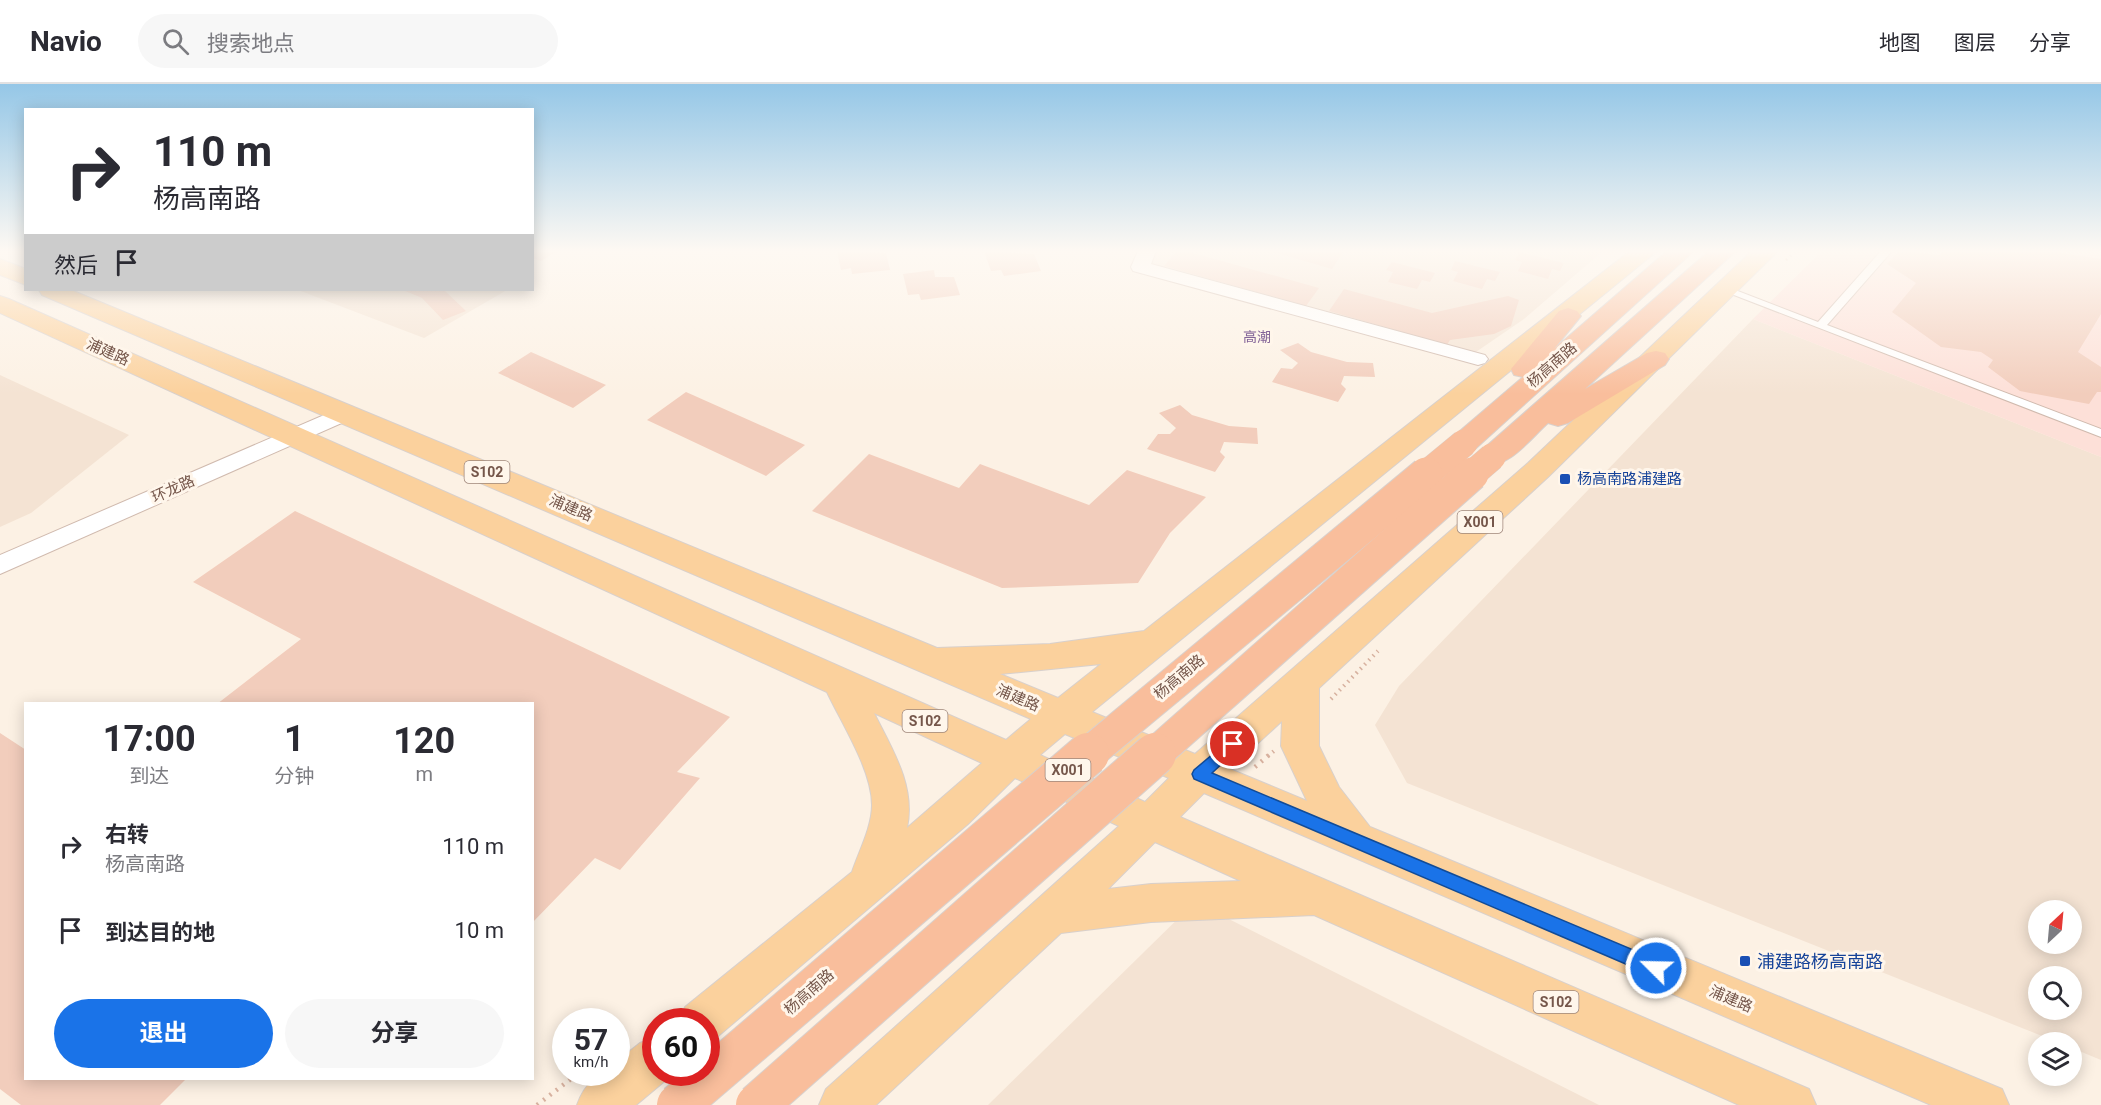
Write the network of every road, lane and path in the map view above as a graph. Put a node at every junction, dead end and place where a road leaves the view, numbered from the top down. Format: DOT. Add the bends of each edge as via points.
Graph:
graph roads {
  1 [pos="72,299"];
  2 [pos="1256,299"];
  3 [pos="1589,299"];
  4 [pos="1633,299"];
  5 [pos="1665,299"];
  6 [pos="1717,299"];
  7 [pos="1749,299"];
  8 [pos="1844,299"];
  9 [pos="0,304"];
  10 [pos="1568,316"];
  11 [pos="1820,326"];
  12 [pos="1478,359"];
  13 [pos="1656,359"];
  14 [pos="345,413"];
  15 [pos="2101,433"];
  16 [pos="294,436"];
  17 [pos="1478,450"];
  18 [pos="0,565"];
  19 [pos="1156,642"];
  20 [pos="922,657"];
  21 [pos="841,683"];
  22 [pos="1301,683"];
  23 [pos="1062,717"];
  24 [pos="1008,760"];
  25 [pos="1199,774"];
  26 [pos="1150,824"];
  27 [pos="1358,842"];
  28 [pos="868,883"];
  29 [pos="1320,898"];
  30 [pos="1051,915"];
  31 [pos="718,1008"];
  32 [pos="642,1070"];
  33 [pos="562,1086"];
  34 [pos="537,1105"];
  35 [pos="600,1105"];
  36 [pos="678,1105"];
  37 [pos="757,1105"];
  38 [pos="842,1105"];
  39 [pos="1793,1105"];
  40 [pos="1986,1105"];
  1 -- 14 [label="main road, 浦建路 / S102"];
  2 -- 12 [label="street"];
  3 -- 10 [label="main road, 杨高南路"];
  4 -- 17 [label="highway, 杨高南路 / X001"];
  5 -- 17 [label="highway, 杨高南路 / X001"];
  6 -- 13 [label="main road, X001"];
  7 -- 11 [label="lane"];
  8 -- 11 [label="lane"];
  9 -- 16 [label="main road, 浦建路 / S102"];
  10 -- 17 [label="highway"];
  10 -- 19 [label="main road, 杨高南路"];
  11 -- 15 [label="lane"];
  13 -- 17 [label="highway"];
  13 -- 22 [label="main road, X001"];
  14 -- 16 [label="street, 环龙路"];
  14 -- 20 [label="main road, 浦建路 / S102"];
  16 -- 18 [label="street, 环龙路"];
  16 -- 21 [label="main road, 浦建路 / S102"];
  17 -- 36 [label="highway, 杨高南路 / X001, bridge" via="1169,685"];
  17 -- 37 [label="highway, 杨高南路 / X001, bridge"];
  19 -- 20 [label="main road" via="1048,660"];
  19 -- 23 [label="main road, 杨高南路"];
  20 -- 23 [label="main road, 浦建路 / S102"];
  21 -- 24 [label="main road, 浦建路 / S102"];
  21 -- 28 [label="main road" via="879,761 891,805"];
  22 -- 25 [label="main road, X001"];
  22 -- 27 [label="main road" via="1300,746 1325,799"];
  23 -- 24 [label="main road, 杨高南路"];
  23 -- 25 [label="main road, 浦建路 / S102"];
  24 -- 26 [label="main road, 浦建路 / S102"];
  24 -- 28 [label="main road, 杨高南路" via="954,812"];
  25 -- 26 [label="main road, X001"];
  25 -- 27 [label="main road, 浦建路 / S102"];
  26 -- 29 [label="main road, 浦建路 / S102"];
  26 -- 30 [label="main road, X001"];
  27 -- 40 [label="main road, 浦建路 / S102"];
  28 -- 31 [label="main road, 杨高南路"];
  29 -- 30 [label="main road" via="1151,903"];
  29 -- 39 [label="main road, 浦建路 / S102"];
  30 -- 38 [label="main road, X001"];
  32 -- 35 [label="main road"];
  33 -- 34 [label="path"];
}
